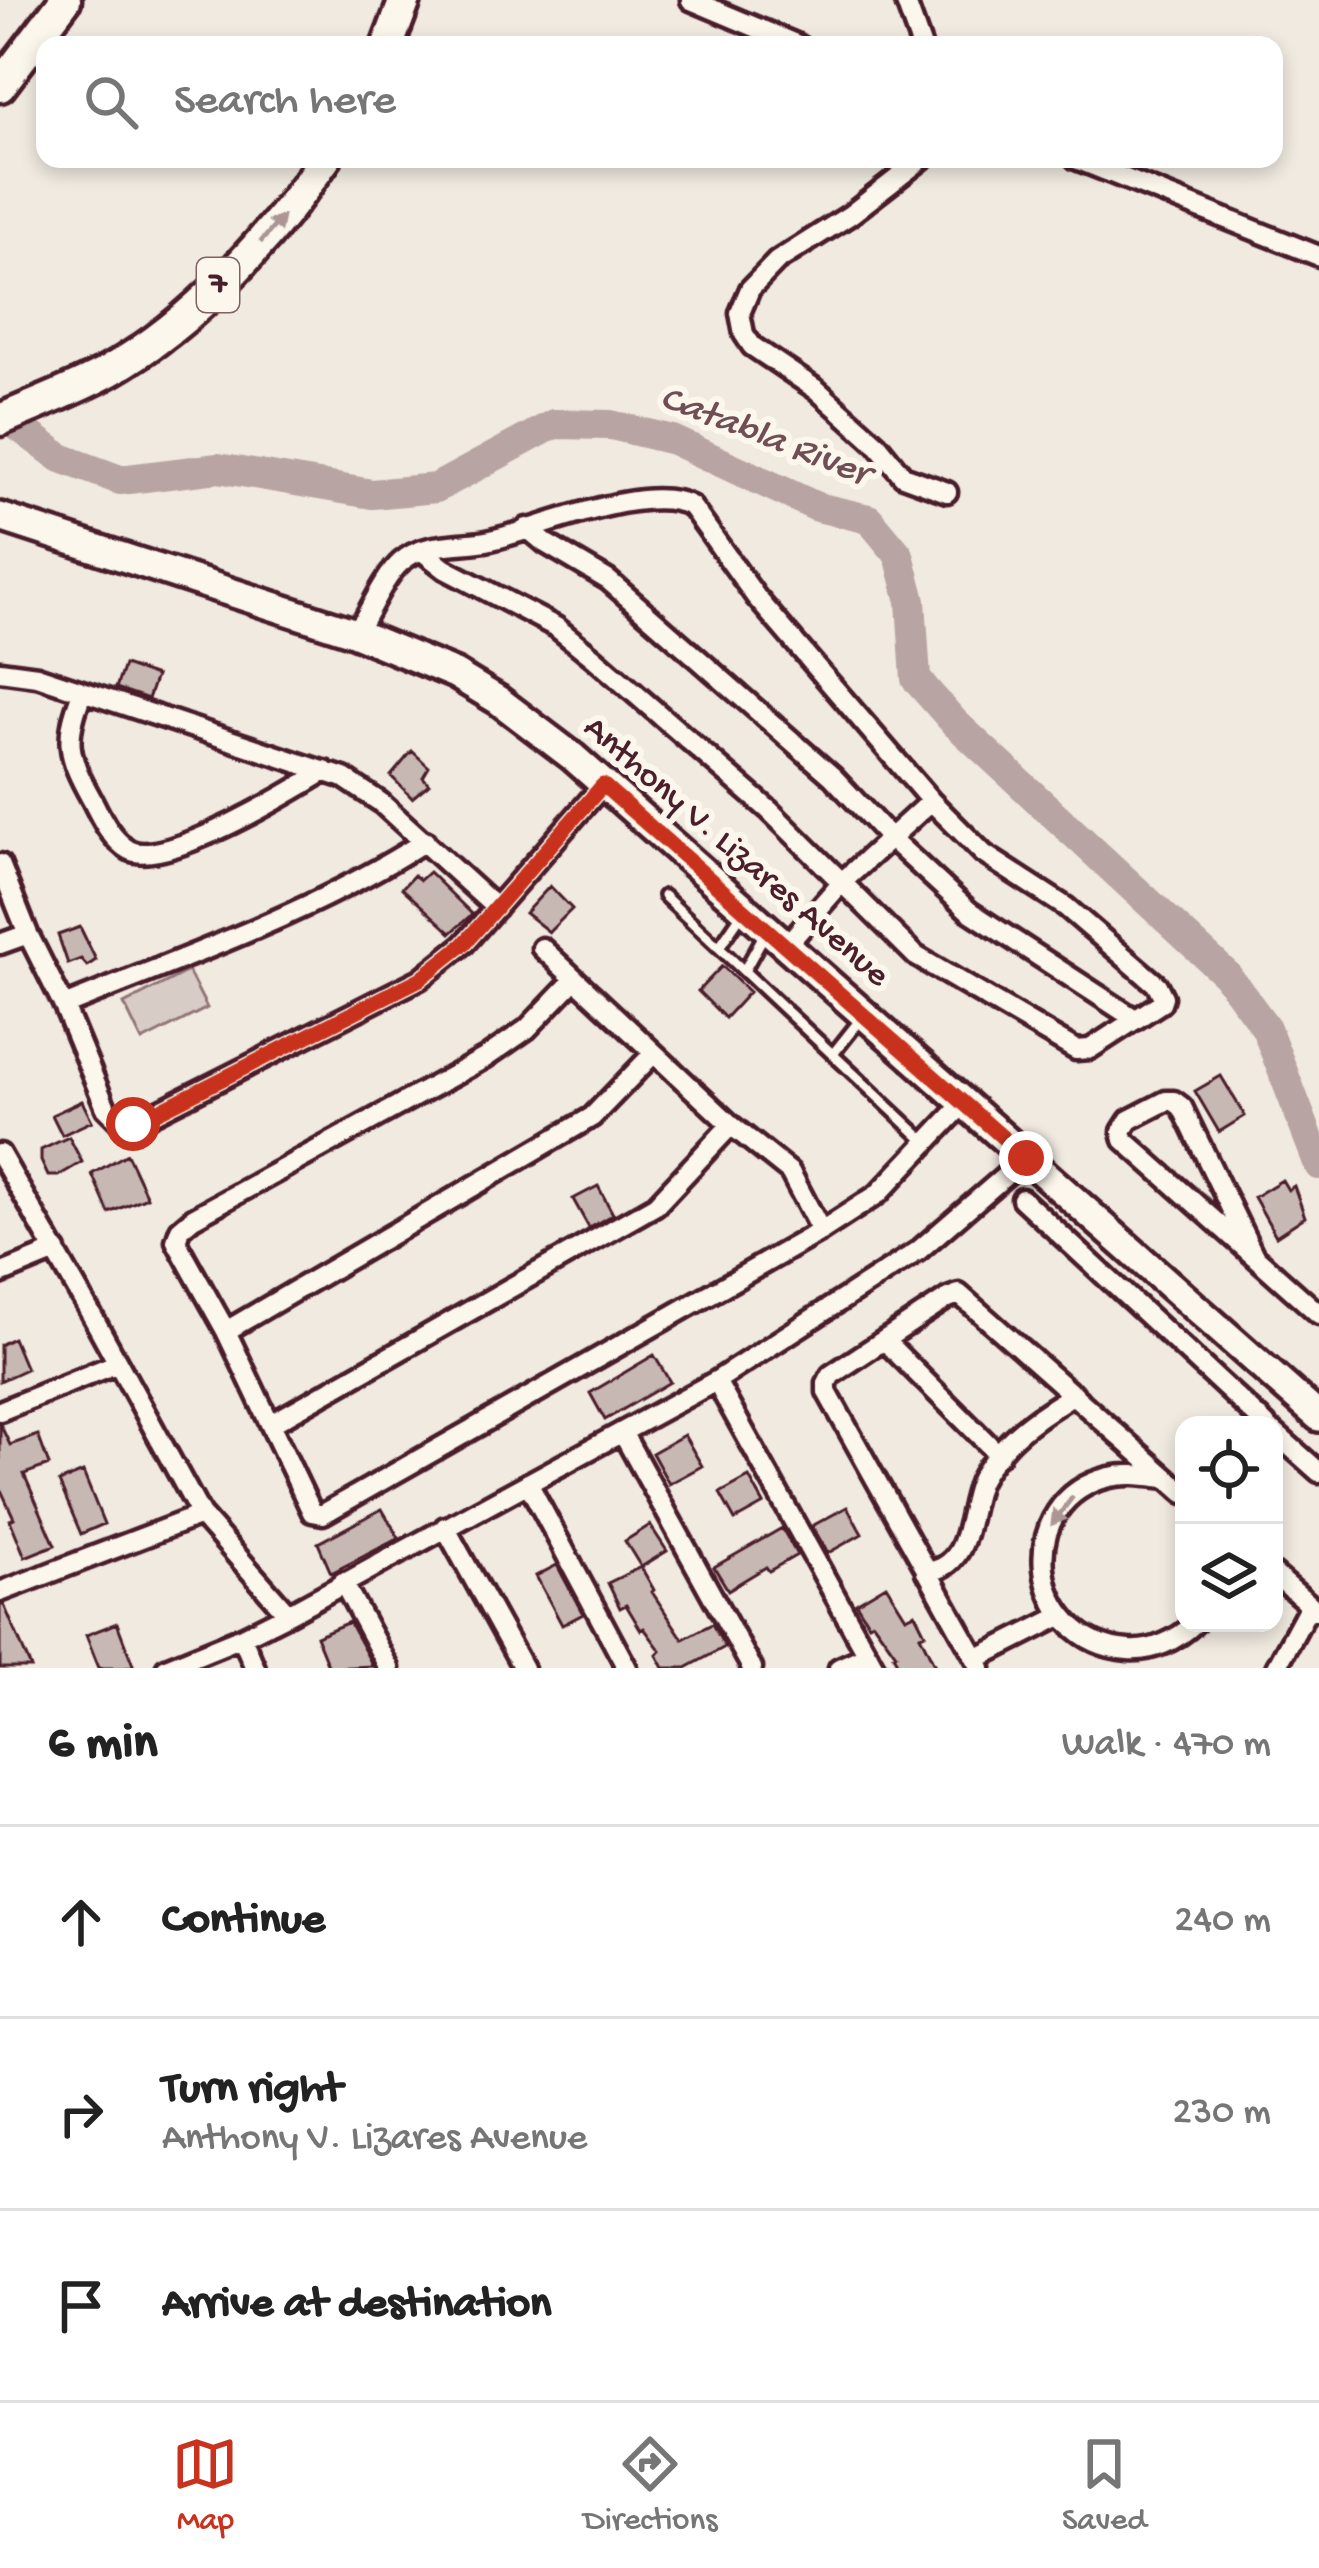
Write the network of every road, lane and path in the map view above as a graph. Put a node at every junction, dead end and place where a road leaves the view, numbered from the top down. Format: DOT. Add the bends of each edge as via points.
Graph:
graph roads {
  1 [pos="65,0"];
  2 [pos="405,0"];
  3 [pos="691,0"];
  4 [pos="905,0"];
  5 [pos="38,36"];
  6 [pos="391,36"];
  7 [pos="777,36"];
  8 [pos="918,36"];
  9 [pos="36,38"];
  10 [pos="0,86"];
  11 [pos="318,168"];
  12 [pos="910,168"];
  13 [pos="1099,168"];
  14 [pos="1319,256"];
  15 [pos="0,420"];
  16 [pos="947,492"];
  17 [pos="8,527"];
  18 [pos="526,529"];
  19 [pos="422,551"];
  20 [pos="356,633"];
  21 [pos="0,671"];
  22 [pos="82,692"];
  23 [pos="326,771"];
  24 [pos="603,785"];
  25 [pos="931,801"];
  26 [pos="889,837"];
  27 [pos="424,842"];
  28 [pos="0,864"];
  29 [pos="842,883"];
  30 [pos="664,896"];
  31 [pos="496,908"];
  32 [pos="745,910"];
  33 [pos="28,934"];
  34 [pos="776,939"];
  35 [pos="0,944"];
  36 [pos="718,947"];
  37 [pos="542,948"];
  38 [pos="744,971"];
  39 [pos="575,979"];
  40 [pos="64,1006"];
  41 [pos="864,1016"];
  42 [pos="1135,1018"];
  43 [pos="654,1053"];
  44 [pos="832,1054"];
  45 [pos="964,1103"];
  46 [pos="731,1125"];
  47 [pos="926,1142"];
  48 [pos="0,1154"];
  49 [pos="1026,1158"];
  50 [pos="1022,1199"];
  51 [pos="821,1231"];
  52 [pos="56,1252"];
  53 [pos="1254,1256"];
  54 [pos="0,1274"];
  55 [pos="1319,1314"];
  56 [pos="226,1331"];
  57 [pos="884,1340"];
  58 [pos="118,1363"];
  59 [pos="716,1381"];
  60 [pos="1074,1394"];
  61 [pos="1294,1395"];
  62 [pos="0,1412"];
  63 [pos="1254,1416"];
  64 [pos="1273,1416"];
  65 [pos="1319,1417"];
  66 [pos="271,1424"];
  67 [pos="622,1432"];
  68 [pos="1283,1440"];
  69 [pos="998,1455"];
  70 [pos="1319,1472"];
  71 [pos="1166,1478"];
  72 [pos="528,1483"];
  73 [pos="1175,1486"];
  74 [pos="201,1515"];
  75 [pos="445,1527"];
  76 [pos="926,1572"];
  77 [pos="344,1582"];
  78 [pos="1283,1582"];
  79 [pos="0,1592"];
  80 [pos="1314,1608"];
  81 [pos="288,1614"];
  82 [pos="1061,1616"];
  83 [pos="1183,1632"];
  84 [pos="242,1637"];
  85 [pos="872,1662"];
  86 [pos="979,1663"];
  87 [pos="166,1668"];
  88 [pos="255,1668"];
  89 [pos="389,1668"];
  90 [pos="523,1668"];
  91 [pos="627,1668"];
  92 [pos="752,1668"];
  93 [pos="839,1668"];
  94 [pos="1276,1668"];
  1 -- 5 [label="main road"];
  2 -- 6 [label="main road"];
  3 -- 7 [label="street"];
  4 -- 8 [label="street"];
  9 -- 10 [label="main road"];
  15 -- 11 [label="main road, 7, one-way" via="130,357 196,306 268,235"];
  12 -- 16 [label="street" via="777,261 740,313 752,346 817,390 903,476"];
  13 -- 14 [label="street"];
  17 -- 20 [label="main road, Anthony V. Lizares Avenue"];
  18 -- 19 [label="street"];
  18 -- 25 [label="street" via="635,501 691,506 756,597"];
  18 -- 26 [label="street" via="608,580 833,777"];
  19 -- 20 [label="street" via="399,564"];
  19 -- 29 [label="street" via="556,627 769,809"];
  20 -- 24 [label="main road, Anthony V. Lizares Avenue" via="498,700"];
  21 -- 22 [label="street"];
  22 -- 23 [label="street"];
  22 -- 23 [label="street" via="69,753 117,840 144,855 256,813"];
  23 -- 27 [label="street" via="362,788"];
  24 -- 31 [label="street"];
  24 -- 32 [label="main road, Anthony V. Lizares Avenue"];
  25 -- 26 [label="street"];
  25 -- 42 [label="street" via="984,854 1066,907 1157,985 1161,1004"];
  26 -- 29 [label="street"];
  26 -- 42 [label="street" via="969,910"];
  27 -- 31 [label="street"];
  27 -- 40 [label="street" via="300,910"];
  28 -- 33 [label="street"];
  29 -- 34 [label="street"];
  29 -- 42 [label="street" via="916,956 1064,1046 1090,1049"];
  30 -- 36 [label="lane"];
  31 -- 40 [label="street" via="420,979 133,1124 106,1108"];
  32 -- 34 [label="main road, Anthony V. Lizares Avenue"];
  32 -- 36 [label="lane"];
  33 -- 35 [label="street"];
  33 -- 40 [label="street"];
  34 -- 38 [label="lane"];
  34 -- 41 [label="main road, Anthony V. Lizares Avenue"];
  36 -- 38 [label="lane"];
  37 -- 39 [label="street"];
  38 -- 44 [label="lane"];
  39 -- 43 [label="street"];
  39 -- 56 [label="street" via="485,1058 184,1223 176,1241"];
  41 -- 44 [label="lane"];
  41 -- 45 [label="main road, Anthony V. Lizares Avenue"];
  43 -- 46 [label="street"];
  43 -- 56 [label="street" via="592,1117"];
  44 -- 47 [label="lane"];
  45 -- 47 [label="street"];
  45 -- 49 [label="main road, Anthony V. Lizares Avenue"];
  46 -- 51 [label="street" via="790,1172"];
  46 -- 66 [label="street" via="656,1205"];
  47 -- 51 [label="street" via="878,1193"];
  48 -- 52 [label="street"];
  49 -- 59 [label="street" via="918,1251"];
  49 -- 61 [label="main road, Anthony V. Lizares Avenue"];
  50 -- 63 [label="street"];
  51 -- 66 [label="street" via="323,1514 312,1512"];
  52 -- 54 [label="street"];
  52 -- 58 [label="street"];
  53 -- 53 [label="street" via="1182,1107 1166,1101 1129,1120 1124,1140"];
  53 -- 55 [label="street"];
  56 -- 66 [label="street"];
  57 -- 60 [label="street" via="959,1294"];
  57 -- 69 [label="street"];
  57 -- 76 [label="street" via="831,1375 827,1392"];
  58 -- 62 [label="street"];
  58 -- 74 [label="street"];
  59 -- 67 [label="street"];
  59 -- 85 [label="street"];
  60 -- 69 [label="street"];
  60 -- 71 [label="street"];
  61 -- 64 [label="street"];
  61 -- 65 [label="main road, Anthony V. Lizares Avenue"];
  67 -- 72 [label="street"];
  67 -- 92 [label="street"];
  68 -- 70 [label="street"];
  69 -- 76 [label="street" via="980,1481 958,1556"];
  71 -- 73 [label="street"];
  71 -- 82 [label="street, one-way" via="1108,1477 1060,1508 1042,1562"];
  72 -- 75 [label="street"];
  72 -- 91 [label="street"];
  74 -- 79 [label="street"];
  74 -- 81 [label="street"];
  75 -- 77 [label="street"];
  75 -- 90 [label="street"];
  76 -- 86 [label="street"];
  77 -- 81 [label="street"];
  77 -- 89 [label="street"];
  78 -- 80 [label="street"];
  80 -- 94 [label="street"];
  81 -- 84 [label="street"];
  82 -- 83 [label="street" via="1109,1648 1139,1651"];
  82 -- 86 [label="street"];
  84 -- 87 [label="street"];
  84 -- 88 [label="street"];
  85 -- 93 [label="street"];
}
